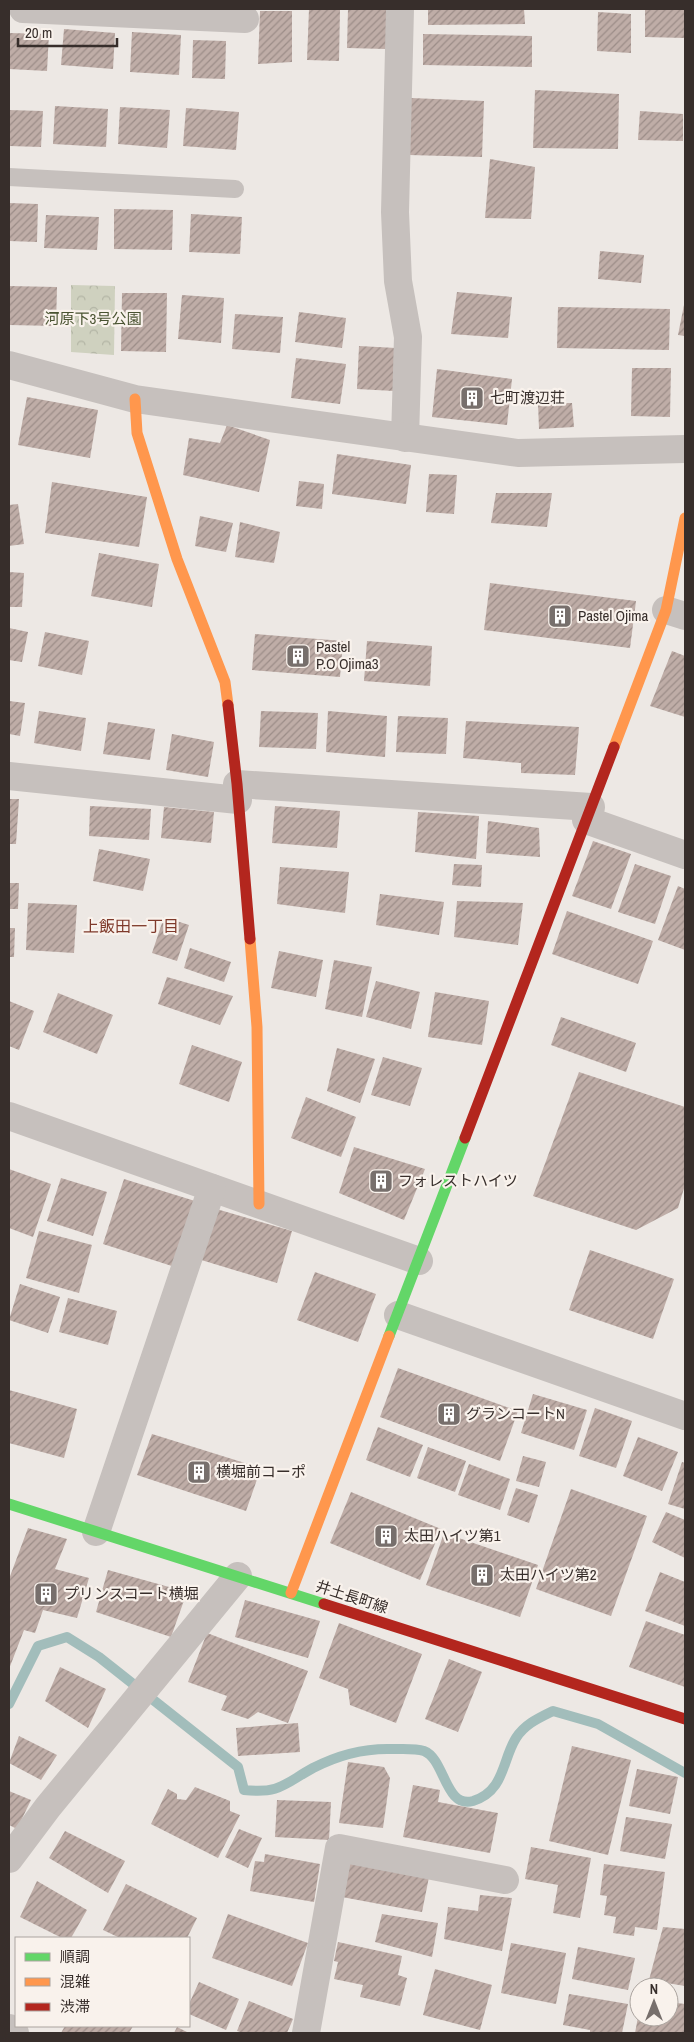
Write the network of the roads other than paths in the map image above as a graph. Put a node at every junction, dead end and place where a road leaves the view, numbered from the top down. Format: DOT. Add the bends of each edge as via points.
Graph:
graph roads {
  1 [pos="23,9"];
  2 [pos="400,9"];
  3 [pos="245,19"];
  4 [pos="9,177"];
  5 [pos="235,189"];
  6 [pos="9,366"];
  7 [pos="135,399"];
  8 [pos="405,438"];
  9 [pos="685,450"];
  10 [pos="685,518"];
  11 [pos="676,613"];
  12 [pos="9,776"];
  13 [pos="238,792"];
  14 [pos="589,814"];
  15 [pos="685,856"];
  16 [pos="9,1116"];
  17 [pos="212,1188"];
  18 [pos="259,1204"];
  19 [pos="419,1261"];
  20 [pos="398,1315"];
  21 [pos="685,1416"];
  22 [pos="9,1504"];
  23 [pos="96,1532"];
  24 [pos="238,1576"];
  25 [pos="291,1593"];
  26 [pos="685,1720"];
  27 [pos="9,1859"];
  28 [pos="505,1880"];
  29 [pos="9,2028"];
  30 [pos="15,2033"];
  31 [pos="312,2033"];
  1 -- 3 [label="street"];
  2 -- 8 [label="street" via="394,212 398,282 408,337"];
  4 -- 5 [label="lane"];
  6 -- 7 [label="street"];
  7 -- 8 [label="street"];
  7 -- 13 [label="street" via="137,433 177,559 225,682"];
  8 -- 9 [label="street" via="518,454"];
  10 -- 11 [label="street"];
  11 -- 14 [label="street"];
  12 -- 13 [label="street"];
  13 -- 14 [label="street"];
  13 -- 18 [label="street" via="257,1027"];
  14 -- 15 [label="street"];
  14 -- 19 [label="street"];
  16 -- 17 [label="street"];
  17 -- 18 [label="street"];
  17 -- 23 [label="street"];
  18 -- 19 [label="street"];
  19 -- 20 [label="street"];
  20 -- 21 [label="street"];
  20 -- 25 [label="street"];
  22 -- 23 [label="street, 井土長町線"];
  23 -- 24 [label="street, 井土長町線"];
  24 -- 25 [label="street, 井土長町線"];
  24 -- 27 [label="street"];
  25 -- 26 [label="street, 井土長町線"];
  28 -- 31 [label="street" via="338,1848"];
  29 -- 30 [label="street"];
}
